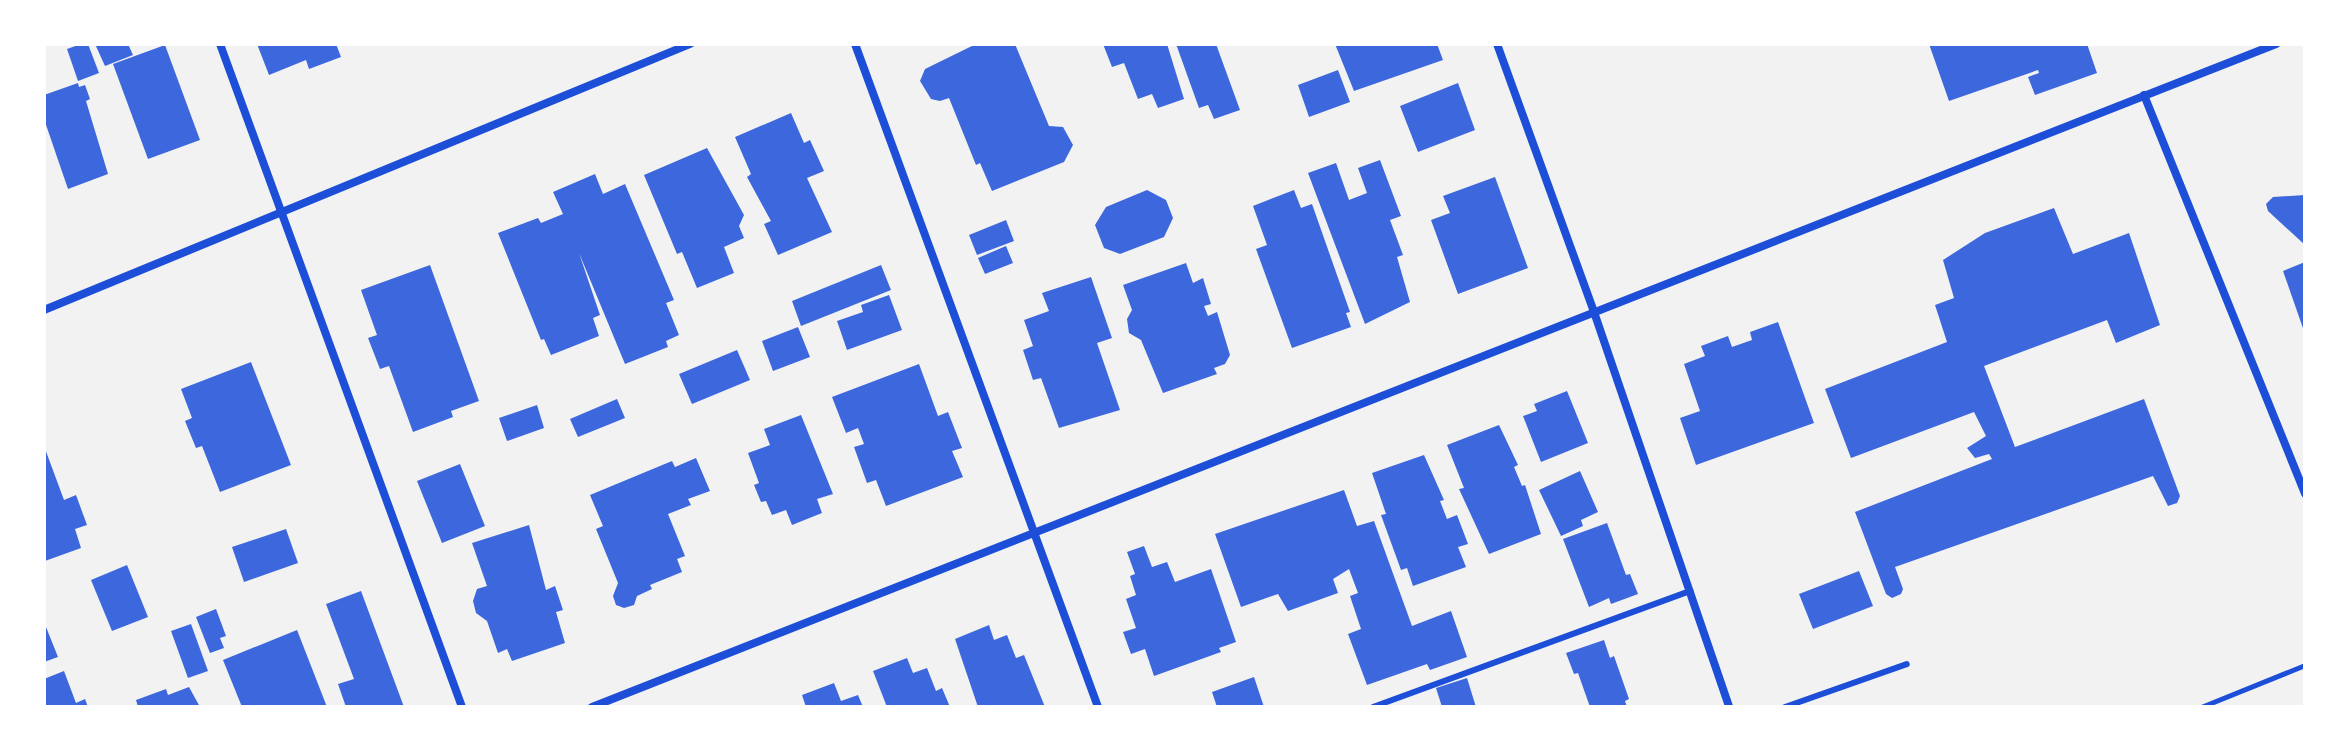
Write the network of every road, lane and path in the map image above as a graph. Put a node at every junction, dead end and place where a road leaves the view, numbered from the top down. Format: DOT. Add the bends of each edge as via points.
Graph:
graph roads {
  1 [pos="220,44"];
  2 [pos="690,44"];
  3 [pos="855,44"];
  4 [pos="1497,44"];
  5 [pos="2276,44"];
  6 [pos="2144,95"];
  7 [pos="282,211"];
  8 [pos="44,310"];
  9 [pos="1594,312"];
  10 [pos="2305,494"];
  11 [pos="1036,533"];
  12 [pos="1690,591"];
  13 [pos="1907,664"];
  14 [pos="2305,665"];
  15 [pos="462,707"];
  16 [pos="592,707"];
  17 [pos="1098,707"];
  18 [pos="1373,707"];
  19 [pos="1729,707"];
  20 [pos="1785,707"];
  21 [pos="2201,707"];
  1 -- 7 [label="street"];
  2 -- 7 [label="street"];
  3 -- 11 [label="street"];
  4 -- 9 [label="street"];
  5 -- 6 [label="street"];
  6 -- 9 [label="street"];
  6 -- 10 [label="street"];
  7 -- 8 [label="street"];
  7 -- 15 [label="street"];
  9 -- 11 [label="street"];
  9 -- 12 [label="street"];
  11 -- 16 [label="street"];
  11 -- 17 [label="street"];
  12 -- 18 [label="lane"];
  12 -- 19 [label="street"];
  13 -- 20 [label="lane"];
  14 -- 21 [label="path"];
}
